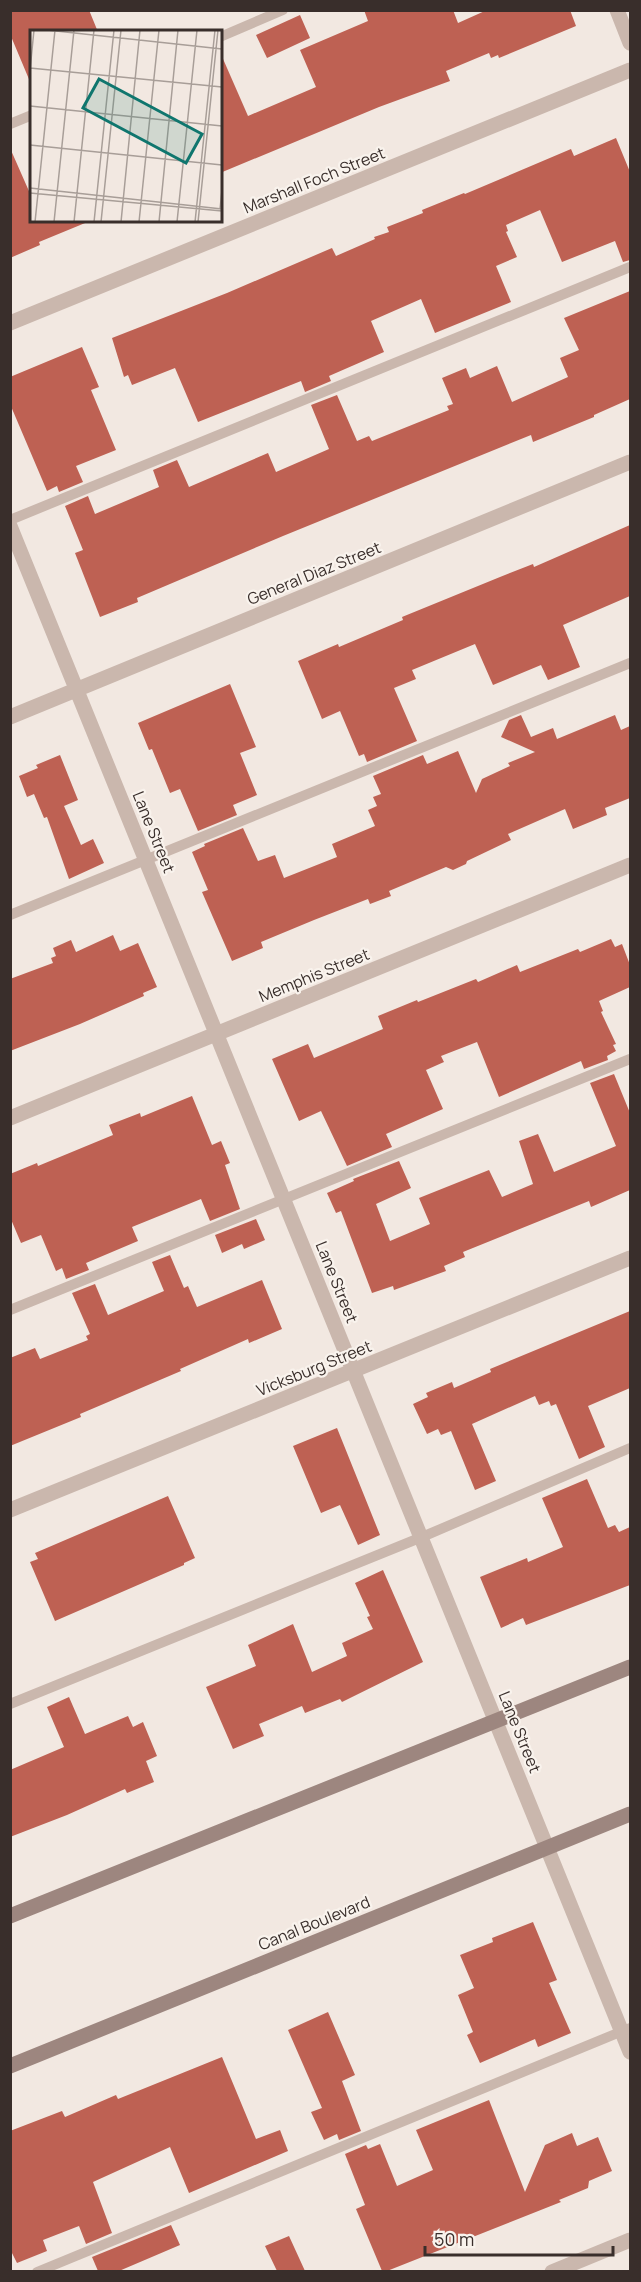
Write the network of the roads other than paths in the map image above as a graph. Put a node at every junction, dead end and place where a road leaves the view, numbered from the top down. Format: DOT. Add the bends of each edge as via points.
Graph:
graph roads {
  1 [pos="283,10"];
  2 [pos="617,10"];
  3 [pos="222,36"];
  4 [pos="630,43"];
  5 [pos="630,70"];
  6 [pos="30,116"];
  7 [pos="10,124"];
  8 [pos="630,267"];
  9 [pos="10,323"];
  10 [pos="630,462"];
  11 [pos="10,520"];
  12 [pos="10,525"];
  13 [pos="630,663"];
  14 [pos="77,690"];
  15 [pos="10,717"];
  16 [pos="147,860"];
  17 [pos="630,865"];
  18 [pos="10,915"];
  19 [pos="217,1034"];
  20 [pos="630,1059"];
  21 [pos="10,1118"];
  22 [pos="284,1199"];
  23 [pos="630,1258"];
  24 [pos="10,1310"];
  25 [pos="354,1371"];
  26 [pos="630,1448"];
  27 [pos="10,1510"];
  28 [pos="422,1537"];
  29 [pos="630,1667"];
  30 [pos="10,1704"];
  31 [pos="496,1721"];
  32 [pos="630,1814"];
  33 [pos="547,1847"];
  34 [pos="10,1916"];
  35 [pos="626,2030"];
  36 [pos="630,2052"];
  37 [pos="10,2066"];
  38 [pos="630,2240"];
  39 [pos="36,2271"];
  40 [pos="552,2271"];
  1 -- 3 [label="lane"];
  2 -- 4 [label="street"];
  5 -- 9 [label="street, Marshall Foch Street"];
  6 -- 7 [label="lane"];
  8 -- 11 [label="lane"];
  10 -- 14 [label="street, General Diaz Street"];
  12 -- 14 [label="street, Lane Street"];
  13 -- 16 [label="lane"];
  14 -- 15 [label="street, General Diaz Street"];
  14 -- 16 [label="street, Lane Street"];
  16 -- 18 [label="lane"];
  16 -- 19 [label="street, Lane Street"];
  17 -- 19 [label="street, Memphis Street"];
  19 -- 21 [label="street, Memphis Street"];
  19 -- 22 [label="street, Lane Street"];
  20 -- 22 [label="lane"];
  22 -- 24 [label="lane"];
  22 -- 25 [label="street, Lane Street"];
  23 -- 25 [label="street, Vicksburg Street"];
  25 -- 27 [label="street, Vicksburg Street"];
  25 -- 28 [label="street, Lane Street"];
  26 -- 28 [label="lane"];
  28 -- 30 [label="lane"];
  28 -- 31 [label="street, Lane Street"];
  29 -- 31 [label="main road"];
  31 -- 33 [label="street, Lane Street"];
  31 -- 34 [label="main road"];
  32 -- 33 [label="main road, Canal Boulevard"];
  33 -- 35 [label="street, Lane Street"];
  33 -- 37 [label="main road, Canal Boulevard"];
  35 -- 36 [label="street, Lane Street"];
  35 -- 39 [label="lane"];
  38 -- 40 [label="street"];
}
